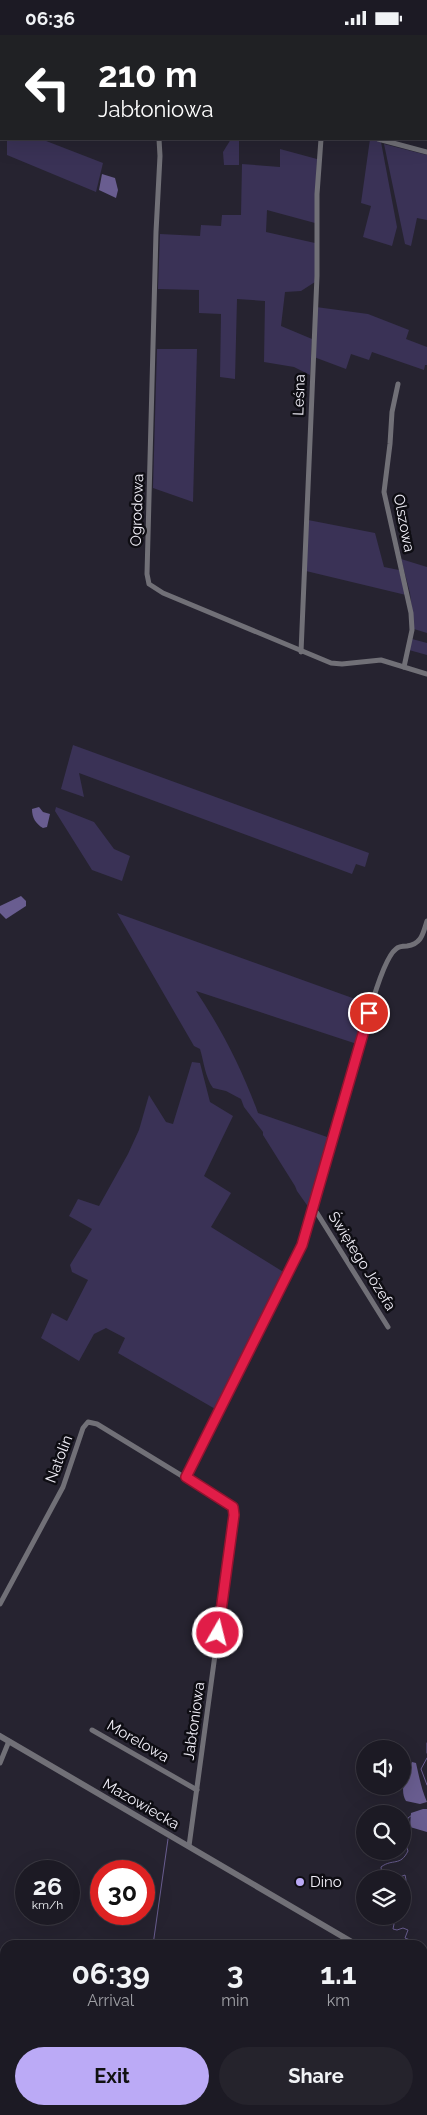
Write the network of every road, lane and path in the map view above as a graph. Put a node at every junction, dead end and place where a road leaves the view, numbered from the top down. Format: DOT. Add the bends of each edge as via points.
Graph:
graph roads {
  1 [pos="159,140"];
  2 [pos="321,140"];
  3 [pos="382,140"];
  4 [pos="427,151"];
  5 [pos="398,384"];
  6 [pos="301,652"];
  7 [pos="404,667"];
  8 [pos="427,674"];
  9 [pos="427,921"];
  10 [pos="312,1210"];
  11 [pos="388,1327"];
  12 [pos="186,1477"];
  13 [pos="0,1604"];
  14 [pos="92,1730"];
  15 [pos="0,1736"];
  16 [pos="9,1741"];
  17 [pos="0,1763"];
  18 [pos="197,1790"];
  19 [pos="189,1846"];
  20 [pos="350,1940"];
  1 -- 6 [label="street, Ogrodowa" via="148,582 158,591"];
  2 -- 6 [label="street, Leśna"];
  3 -- 4 [label="street"];
  5 -- 7 [label="street, Olszowa" via="391,413 384,492 412,613"];
  6 -- 7 [label="street, Ogrodowa" via="339,664 377,660"];
  7 -- 8 [label="street, Ogrodowa"];
  9 -- 10 [label="street, Świętego Józefa" via="419,941 395,950 381,977"];
  10 -- 11 [label="street, Świętego Józefa" via="317,1213"];
  10 -- 12 [label="street, Świętego Józefa" via="300,1251"];
  12 -- 13 [label="street, Natolin" via="97,1424 88,1422 63,1487"];
  12 -- 18 [label="street, Jabłoniowa" via="228,1503 233,1507 234,1515"];
  14 -- 18 [label="street, Morelowa"];
  15 -- 16 [label="street, Mazowiecka"];
  16 -- 17 [label="street"];
  16 -- 19 [label="street, Mazowiecka"];
  18 -- 19 [label="street, Jabłoniowa"];
  19 -- 20 [label="street, Mazowiecka"];
}
